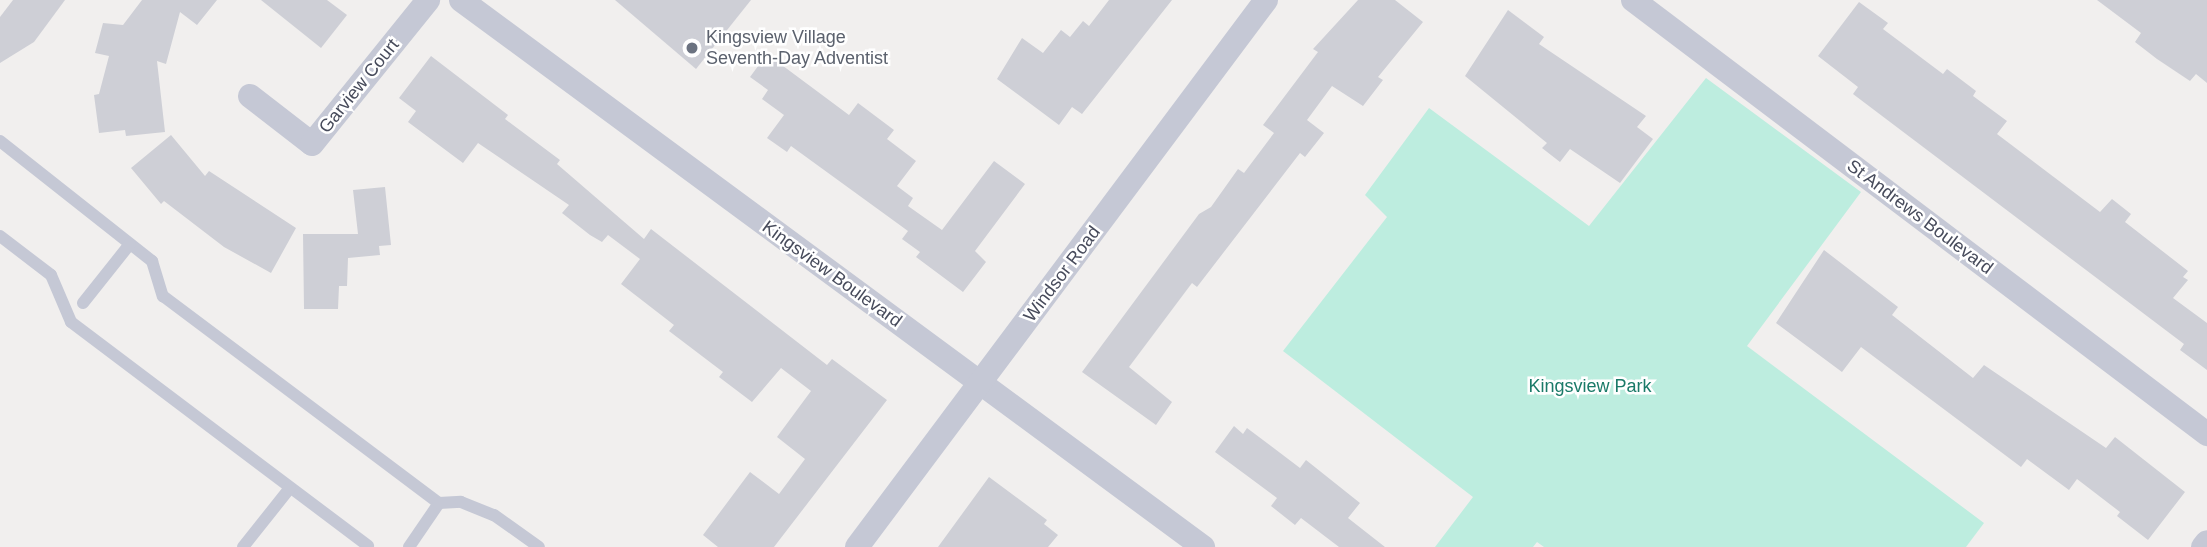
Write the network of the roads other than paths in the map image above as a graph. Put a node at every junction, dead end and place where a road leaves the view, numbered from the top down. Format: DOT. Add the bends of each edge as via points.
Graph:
graph roads {
  1 [pos="428,0"];
  2 [pos="461,0"];
  3 [pos="1266,0"];
  4 [pos="1633,0"];
  5 [pos="250,96"];
  6 [pos="0,141"];
  7 [pos="0,236"];
  8 [pos="131,244"];
  9 [pos="83,303"];
  10 [pos="981,382"];
  11 [pos="2207,434"];
  12 [pos="289,488"];
  13 [pos="439,503"];
  14 [pos="2207,542"];
  15 [pos="368,546"];
  16 [pos="243,547"];
  17 [pos="409,547"];
  18 [pos="539,547"];
  19 [pos="857,547"];
  20 [pos="1203,547"];
  21 [pos="2203,547"];
  1 -- 5 [label="street, Garview Court" via="312,144"];
  2 -- 10 [label="street, Kingsview Boulevard"];
  3 -- 10 [label="street, Windsor Road"];
  4 -- 11 [label="street, St Andrews Boulevard"];
  6 -- 8 [label="lane"];
  7 -- 12 [label="lane" via="51,275 71,322"];
  8 -- 9 [label="lane"];
  8 -- 13 [label="lane" via="152,261 163,296"];
  10 -- 19 [label="street, Windsor Road"];
  10 -- 20 [label="street, Kingsview Boulevard"];
  12 -- 15 [label="lane"];
  12 -- 16 [label="lane"];
  13 -- 17 [label="lane"];
  13 -- 18 [label="lane" via="461,502 494,515"];
  14 -- 21 [label="street"];
}
